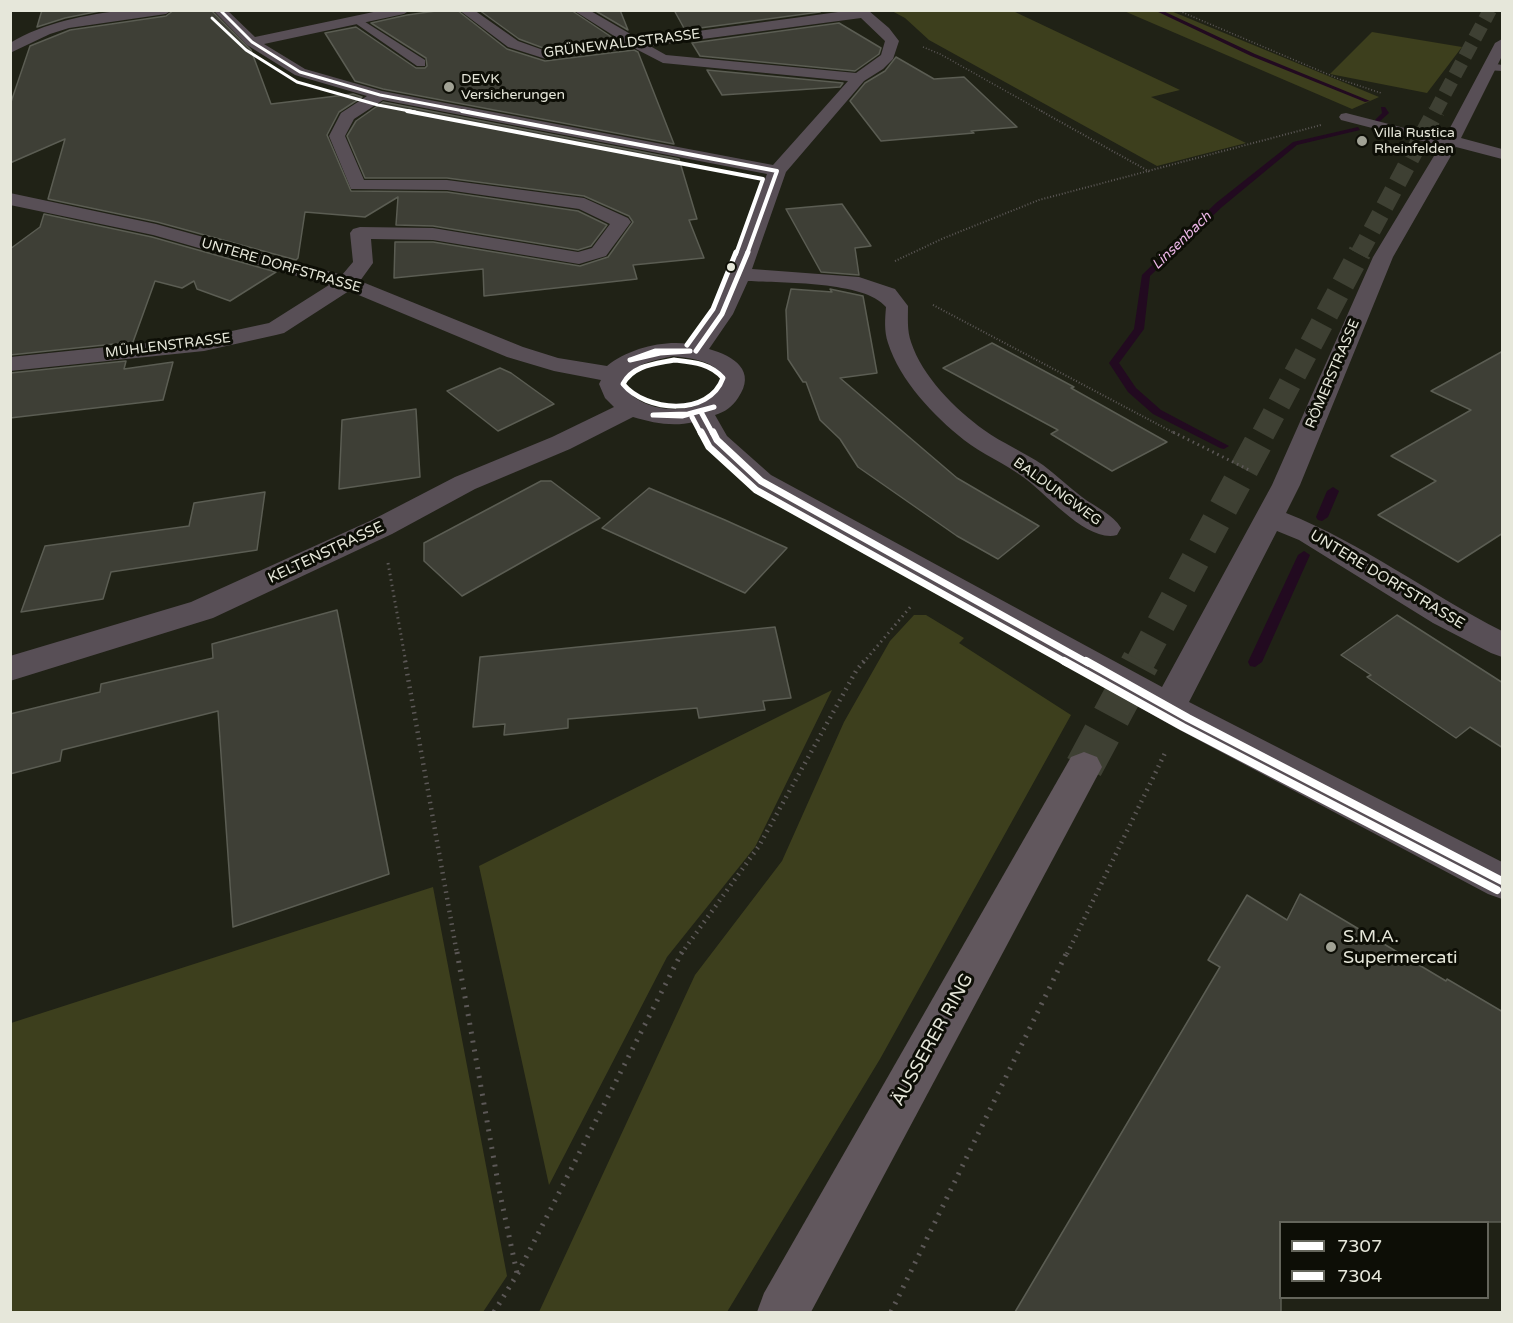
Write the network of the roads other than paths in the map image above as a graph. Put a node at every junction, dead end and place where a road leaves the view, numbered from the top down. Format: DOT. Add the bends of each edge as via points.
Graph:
graph roads {
  1 [pos="166,10"];
  2 [pos="219,10"];
  3 [pos="404,10"];
  4 [pos="465,10"];
  5 [pos="579,10"];
  6 [pos="861,12"];
  7 [pos="738,16"];
  8 [pos="359,21"];
  9 [pos="756,28"];
  10 [pos="252,42"];
  11 [pos="1503,43"];
  12 [pos="638,44"];
  13 [pos="10,49"];
  14 [pos="421,63"];
  15 [pos="1497,68"];
  16 [pos="859,78"];
  17 [pos="380,95"];
  18 [pos="1346,117"];
  19 [pos="1450,142"];
  20 [pos="1503,154"];
  21 [pos="777,171"];
  22 [pos="357,185"];
  23 [pos="10,199"];
  24 [pos="360,233"];
  25 [pos="740,274"];
  26 [pos="347,283"];
  27 [pos="696,351"];
  28 [pos="10,364"];
  29 [pos="614,375"];
  30 [pos="629,409"];
  31 [pos="701,412"];
  32 [pos="1270,517"];
  33 [pos="1107,528"];
  34 [pos="1503,645"];
  35 [pos="10,669"];
  36 [pos="1177,712"];
  37 [pos="1084,767"];
  38 [pos="1503,880"];
  39 [pos="783,1312"];
  1 -- 13 [label="street" via="87,20 36,33"];
  2 -- 10 [label="street"];
  3 -- 8 [label="street"];
  4 -- 12 [label="street, GRÜNEWALDSTRASSE" via="531,53 546,55"];
  5 -- 12 [label="street"];
  6 -- 9 [label="street, GRÜNEWALDSTRASSE"];
  6 -- 16 [label="street" via="892,41 888,56"];
  7 -- 9 [label="street"];
  8 -- 10 [label="street"];
  8 -- 14 [label="lane"];
  9 -- 12 [label="street, GRÜNEWALDSTRASSE"];
  10 -- 17 [label="street" via="300,72"];
  11 -- 15 [label="street, RÖMERSTRASSE"];
  12 -- 16 [label="street" via="663,59"];
  15 -- 19 [label="street, RÖMERSTRASSE"];
  16 -- 21 [label="street"];
  17 -- 21 [label="street"];
  17 -- 22 [label="street" via="348,116 337,136"];
  18 -- 19 [label="lane"];
  19 -- 20 [label="street"];
  19 -- 32 [label="street, RÖMERSTRASSE" via="1383,257"];
  21 -- 25 [label="street"];
  22 -- 24 [label="street"];
  22 -- 24 [label="street" via="447,184 584,204 621,222 599,252 579,258 433,234"];
  23 -- 26 [label="street, UNTERE DORFSTRASSE" via="156,230"];
  24 -- 26 [label="street" via="363,263"];
  25 -- 27 [label="street" via="722,314"];
  25 -- 33 [label="street, BALDUNGWEG" via="859,284 887,294 897,306 900,344 910,364 946,411"];
  26 -- 28 [label="street, MÜHLENSTRASSE" via="276,328 204,344"];
  26 -- 29 [label="street, UNTERE DORFSTRASSE" via="515,352"];
  27 -- 29 [label="street" via="673,349 643,354 623,364"];
  27 -- 31 [label="street" via="725,364 734,382 723,401"];
  29 -- 30 [label="street" via="612,392"];
  30 -- 31 [label="street" via="677,417"];
  30 -- 35 [label="street, KELTENSTRASSE" via="202,610"];
  31 -- 36 [label="street" via="717,440 762,481"];
  32 -- 34 [label="street, UNTERE DORFSTRASSE" via="1309,533 1444,615"];
  32 -- 36 [label="street, RÖMERSTRASSE" via="1180,688"];
  36 -- 38 [label="street"];
  37 -- 39 [label="main road, ÄUSSERER RING"];
}
